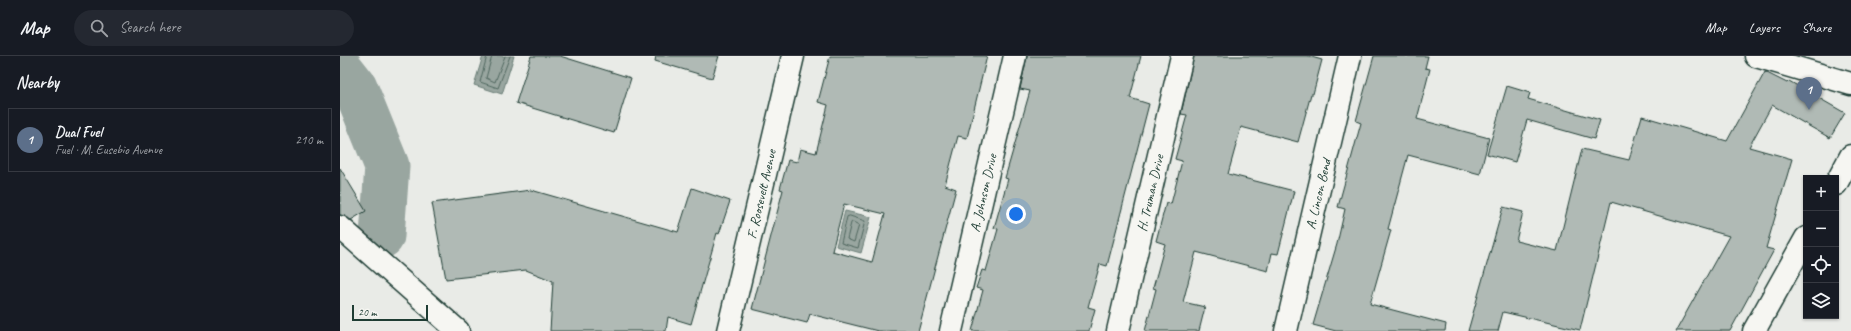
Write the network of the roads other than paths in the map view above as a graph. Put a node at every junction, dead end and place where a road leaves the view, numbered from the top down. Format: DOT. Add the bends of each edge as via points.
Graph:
graph roads {
  1 [pos="793,56"];
  2 [pos="1015,56"];
  3 [pos="1182,56"];
  4 [pos="1350,56"];
  5 [pos="1756,56"];
  6 [pos="1851,84"];
  7 [pos="1851,156"];
  8 [pos="1839,178"];
  9 [pos="340,227"];
  10 [pos="1803,243"];
  11 [pos="458,331"];
  12 [pos="728,331"];
  13 [pos="951,331"];
  14 [pos="1118,331"];
  15 [pos="1286,331"];
  16 [pos="1754,331"];
  1 -- 12 [label="street, F. Roosevelt Avenue"];
  2 -- 13 [label="street, A. Johnson Drive"];
  3 -- 14 [label="street, H. Truman Drive"];
  4 -- 15 [label="street, A. Lincon Bend"];
  5 -- 6 [label="street"];
  7 -- 8 [label="street"];
  9 -- 11 [label="street"];
  10 -- 16 [label="street"];
}
